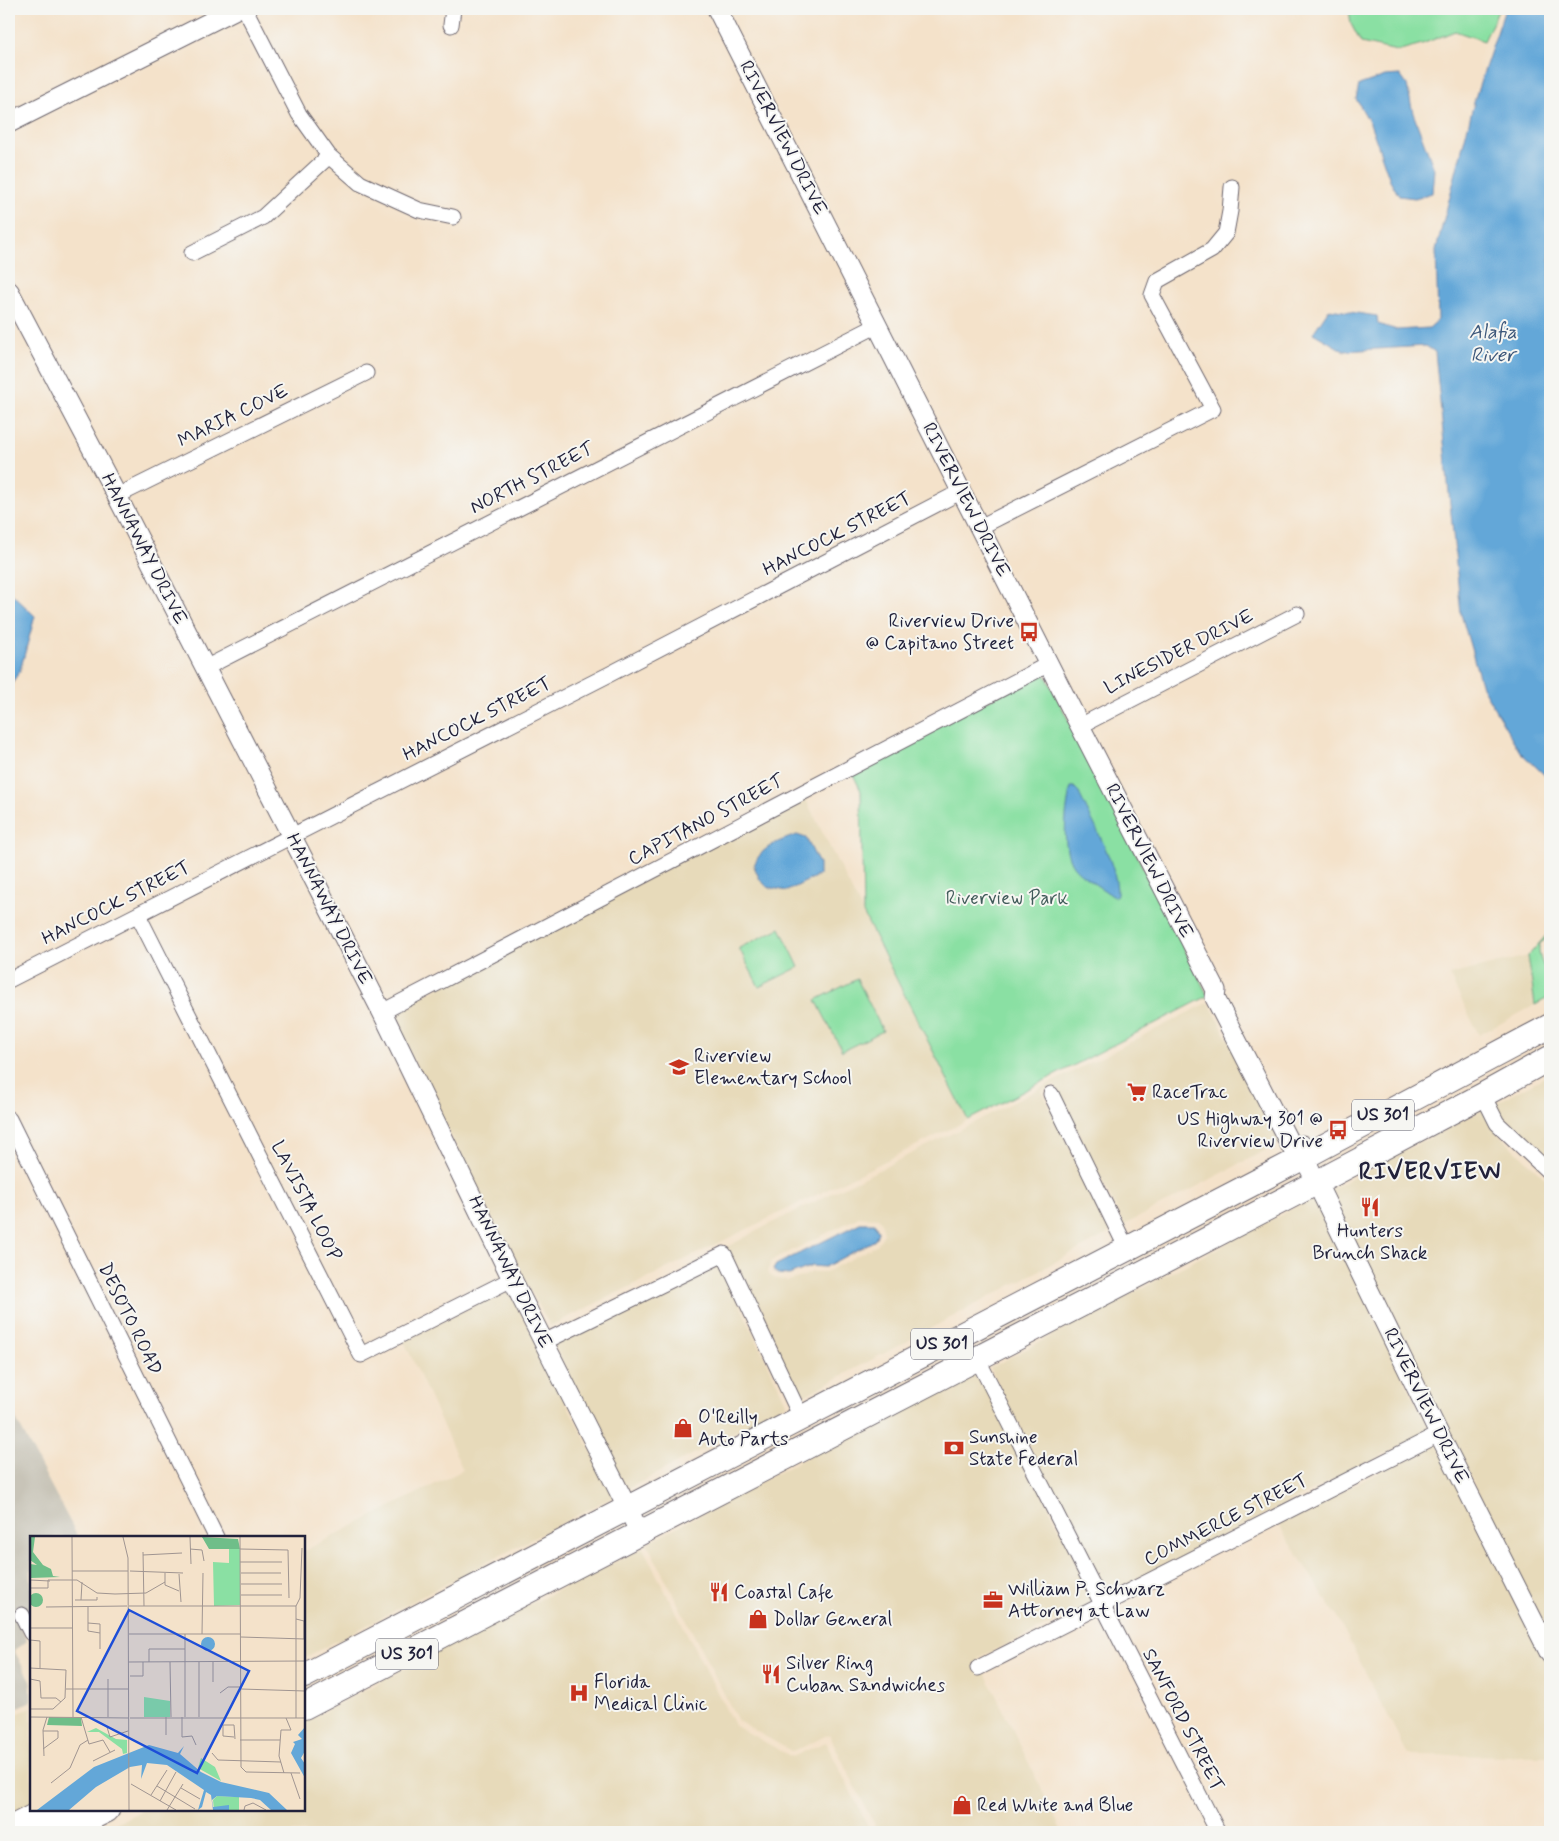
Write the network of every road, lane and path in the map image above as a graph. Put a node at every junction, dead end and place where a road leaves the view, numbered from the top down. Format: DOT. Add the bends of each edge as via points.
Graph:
graph roads {
  1 [pos="236,9"];
  2 [pos="245,9"];
  3 [pos="453,9"];
  4 [pos="717,9"];
  5 [pos="451,25"];
  6 [pos="9,123"];
  7 [pos="329,156"];
  8 [pos="1232,187"];
  9 [pos="453,217"];
  10 [pos="192,253"];
  11 [pos="9,291"];
  12 [pos="878,324"];
  13 [pos="366,373"];
  14 [pos="962,491"];
  15 [pos="117,496"];
  16 [pos="980,527"];
  17 [pos="1297,614"];
  18 [pos="1048,664"];
  19 [pos="205,668"];
  20 [pos="1080,726"];
  21 [pos="292,837"];
  22 [pos="138,915"];
  23 [pos="9,980"];
  24 [pos="382,1012"];
  25 [pos="1550,1026"];
  26 [pos="1550,1040"];
  27 [pos="1550,1058"];
  28 [pos="1051,1094"];
  29 [pos="1483,1095"];
  30 [pos="9,1119"];
  31 [pos="1304,1157"];
  32 [pos="1550,1173"];
  33 [pos="1316,1182"];
  34 [pos="1118,1254"];
  35 [pos="512,1279"];
  36 [pos="958,1336"];
  37 [pos="544,1342"];
  38 [pos="977,1358"];
  39 [pos="801,1417"];
  40 [pos="1439,1434"];
  41 [pos="792,1453"];
  42 [pos="627,1507"];
  43 [pos="640,1533"];
  44 [pos="216,1536"];
  45 [pos="1103,1604"];
  46 [pos="431,1610"];
  47 [pos="22,1615"];
  48 [pos="30,1631"];
  49 [pos="1550,1654"];
  50 [pos="978,1668"];
  51 [pos="305,1675"];
  52 [pos="311,1704"];
  53 [pos="44,1811"];
  54 [pos="75,1811"];
  55 [pos="104,1811"];
  56 [pos="9,1830"];
  57 [pos="34,1832"];
  58 [pos="63,1832"];
  59 [pos="1218,1832"];
  1 -- 6 [label="street"];
  2 -- 7 [label="street" via="299,114"];
  3 -- 5 [label="street"];
  4 -- 12 [label="street, RIVERVIEW DRIVE"];
  7 -- 9 [label="street" via="360,183 419,210"];
  7 -- 10 [label="street" via="262,217"];
  8 -- 16 [label="street" via="1226,233 1212,250 1157,281 1152,295 1213,409"];
  11 -- 15 [label="street, HANNAWAY DRIVE"];
  12 -- 14 [label="street, RIVERVIEW DRIVE"];
  12 -- 19 [label="street, NORTH STREET"];
  13 -- 15 [label="street, MARIA COVE"];
  14 -- 16 [label="street, RIVERVIEW DRIVE"];
  14 -- 21 [label="street, HANCOCK STREET"];
  15 -- 19 [label="street, HANNAWAY DRIVE"];
  16 -- 18 [label="street, RIVERVIEW DRIVE"];
  17 -- 20 [label="street, LINESIDER DRIVE"];
  18 -- 20 [label="street, RIVERVIEW DRIVE"];
  18 -- 24 [label="street, CAPITANO STREET"];
  19 -- 21 [label="street, HANNAWAY DRIVE"];
  20 -- 31 [label="street, RIVERVIEW DRIVE" via="1216,990 1215,998 1292,1148"];
  21 -- 22 [label="street, HANCOCK STREET"];
  21 -- 24 [label="street, HANNAWAY DRIVE"];
  22 -- 23 [label="street, HANCOCK STREET"];
  22 -- 35 [label="street, LAVISTA LOOP" via="362,1355"];
  24 -- 35 [label="street, HANNAWAY DRIVE"];
  25 -- 31 [label="main road, US 301"];
  26 -- 29 [label="main road" via="1491,1073"];
  27 -- 29 [label="main road, US 301"];
  28 -- 34 [label="street"];
  29 -- 32 [label="street" via="1497,1123"];
  29 -- 33 [label="main road, US 301"];
  30 -- 44 [label="street, DESOTO ROAD"];
  31 -- 33 [label="street, RIVERVIEW DRIVE"];
  31 -- 34 [label="main road, US 301"];
  33 -- 38 [label="main road, US 301"];
  33 -- 40 [label="street, RIVERVIEW DRIVE"];
  34 -- 36 [label="main road, US 301"];
  34 -- 38 [label="main road" via="1084,1285 992,1334 982,1344"];
  35 -- 37 [label="street, HANNAWAY DRIVE"];
  36 -- 39 [label="main road, US 301"];
  36 -- 41 [label="main road" via="958,1346 949,1356 819,1424"];
  37 -- 39 [label="street" via="724,1254"];
  37 -- 42 [label="street, HANNAWAY DRIVE"];
  38 -- 41 [label="main road, US 301"];
  38 -- 45 [label="street, SANFORD STREET"];
  39 -- 42 [label="main road, US 301"];
  40 -- 45 [label="street, COMMERCE STREET"];
  40 -- 49 [label="street, RIVERVIEW DRIVE"];
  41 -- 43 [label="main road, US 301"];
  42 -- 43 [label="street, HANNAWAY DRIVE"];
  42 -- 46 [label="main road, US 301"];
  43 -- 52 [label="main road, US 301"];
  45 -- 50 [label="street, COMMERCE STREET"];
  45 -- 59 [label="street, SANFORD STREET"];
  46 -- 51 [label="main road, US 301"];
  46 -- 52 [label="main road" via="387,1650 328,1680"];
  47 -- 48 [label="street"];
  53 -- 56 [label="main road"];
  54 -- 57 [label="main road"];
  55 -- 58 [label="main road"];
}
